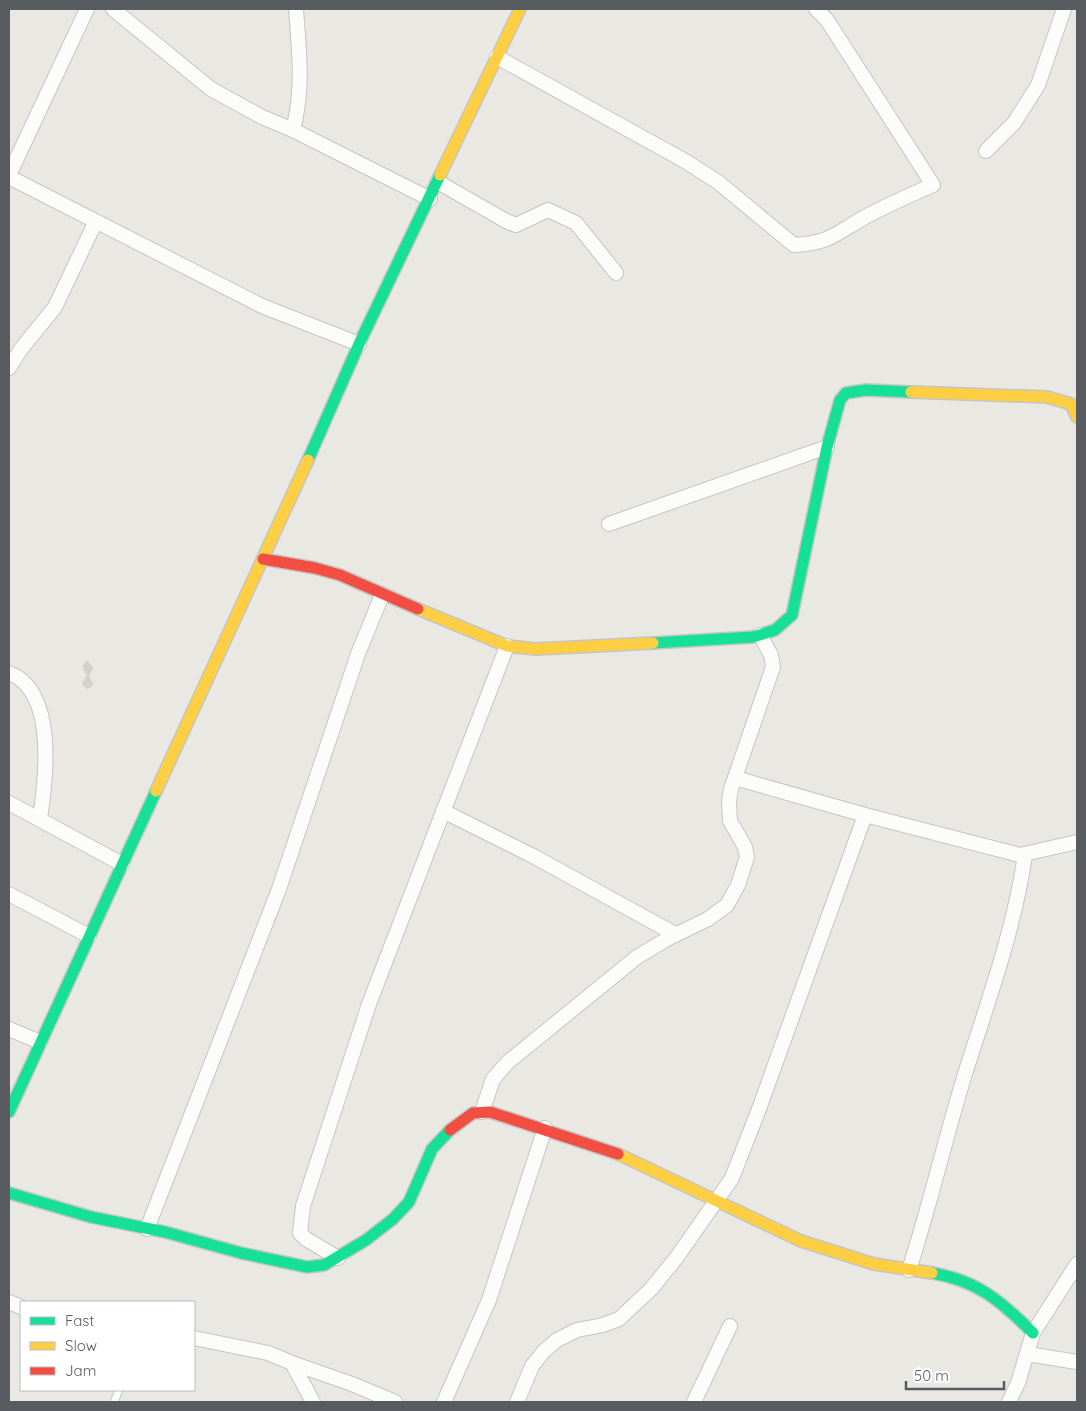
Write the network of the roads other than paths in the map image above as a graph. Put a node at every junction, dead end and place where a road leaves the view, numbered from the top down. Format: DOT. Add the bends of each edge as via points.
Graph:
graph roads {
  1 [pos="87,9"];
  2 [pos="113,9"];
  3 [pos="296,9"];
  4 [pos="520,9"];
  5 [pos="816,9"];
  6 [pos="1064,9"];
  7 [pos="497,57"];
  8 [pos="293,130"];
  9 [pos="986,151"];
  10 [pos="9,176"];
  11 [pos="438,182"];
  12 [pos="430,199"];
  13 [pos="95,223"];
  14 [pos="616,273"];
  15 [pos="359,344"];
  16 [pos="9,368"];
  17 [pos="1077,417"];
  18 [pos="827,446"];
  19 [pos="609,524"];
  20 [pos="262,559"];
  21 [pos="382,594"];
  22 [pos="760,635"];
  23 [pos="507,646"];
  24 [pos="9,672"];
  25 [pos="735,778"];
  26 [pos="9,803"];
  27 [pos="443,811"];
  28 [pos="865,815"];
  29 [pos="40,819"];
  30 [pos="1077,842"];
  31 [pos="1025,855"];
  32 [pos="122,864"];
  33 [pos="9,894"];
  34 [pos="675,934"];
  35 [pos="89,936"];
  36 [pos="9,1029"];
  37 [pos="40,1042"];
  38 [pos="9,1112"];
  39 [pos="482,1112"];
  40 [pos="545,1128"];
  41 [pos="9,1193"];
  42 [pos="716,1200"];
  43 [pos="147,1228"];
  44 [pos="338,1258"];
  45 [pos="1077,1264"];
  46 [pos="909,1270"];
  47 [pos="730,1326"];
  48 [pos="1033,1333"];
  49 [pos="195,1338"];
  50 [pos="1027,1354"];
  51 [pos="1077,1362"];
  52 [pos="292,1363"];
  53 [pos="313,1402"];
  54 [pos="395,1402"];
  55 [pos="444,1402"];
  56 [pos="517,1402"];
  57 [pos="694,1402"];
  58 [pos="1009,1402"];
  1 -- 10 [label="street"];
  2 -- 8 [label="street" via="211,89"];
  3 -- 8 [label="street" via="301,90"];
  4 -- 7 [label="street"];
  5 -- 7 [label="street" via="827,20 933,185 864,217 817,244 794,245 718,182 685,161"];
  6 -- 9 [label="street" via="1038,85 1014,123"];
  7 -- 11 [label="street"];
  8 -- 12 [label="street"];
  10 -- 13 [label="street"];
  11 -- 12 [label="street"];
  11 -- 14 [label="street" via="516,224 548,210 576,223"];
  12 -- 15 [label="street"];
  13 -- 15 [label="street" via="262,306"];
  13 -- 16 [label="street" via="55,307"];
  15 -- 20 [label="street"];
  17 -- 18 [label="street" via="1071,404 1047,397 854,390 840,400"];
  18 -- 19 [label="street"];
  18 -- 22 [label="street" via="792,615 776,630"];
  20 -- 21 [label="street" via="340,575"];
  20 -- 32 [label="street"];
  21 -- 23 [label="street"];
  21 -- 43 [label="street" via="358,654 279,889"];
  22 -- 23 [label="street" via="536,649"];
  22 -- 25 [label="street" via="771,655 773,667"];
  23 -- 27 [label="street"];
  24 -- 29 [label="street" via="28,684 45,732 47,765"];
  25 -- 28 [label="street"];
  25 -- 34 [label="street" via="729,812 747,853 743,873 723,909"];
  26 -- 29 [label="street"];
  27 -- 34 [label="street" via="541,860"];
  27 -- 44 [label="street" via="369,1004 303,1206 300,1234"];
  28 -- 31 [label="street"];
  28 -- 42 [label="street" via="759,1109 732,1178"];
  29 -- 32 [label="street"];
  30 -- 31 [label="street"];
  31 -- 46 [label="street" via="1010,932 947,1134 933,1194"];
  32 -- 35 [label="street"];
  33 -- 35 [label="street"];
  34 -- 39 [label="street" via="637,957 508,1062 493,1079"];
  35 -- 37 [label="street"];
  36 -- 37 [label="street"];
  37 -- 38 [label="street"];
  39 -- 40 [label="street" via="516,1118"];
  39 -- 44 [label="street" via="462,1120 432,1149 409,1202 393,1219"];
  40 -- 42 [label="street" via="608,1150"];
  40 -- 55 [label="street" via="489,1300"];
  41 -- 43 [label="street" via="91,1217"];
  42 -- 46 [label="street" via="801,1241 874,1264"];
  42 -- 56 [label="street" via="677,1257 627,1312 613,1322 577,1330 544,1351 532,1366"];
  43 -- 44 [label="street" via="307,1267 324,1265"];
  45 -- 48 [label="street"];
  46 -- 48 [label="street" via="944,1275 986,1291"];
  47 -- 57 [label="street"];
  48 -- 50 [label="street"];
  49 -- 52 [label="street" via="268,1353"];
  50 -- 51 [label="street"];
  50 -- 58 [label="street"];
  52 -- 53 [label="street"];
  52 -- 54 [label="street"];
}
